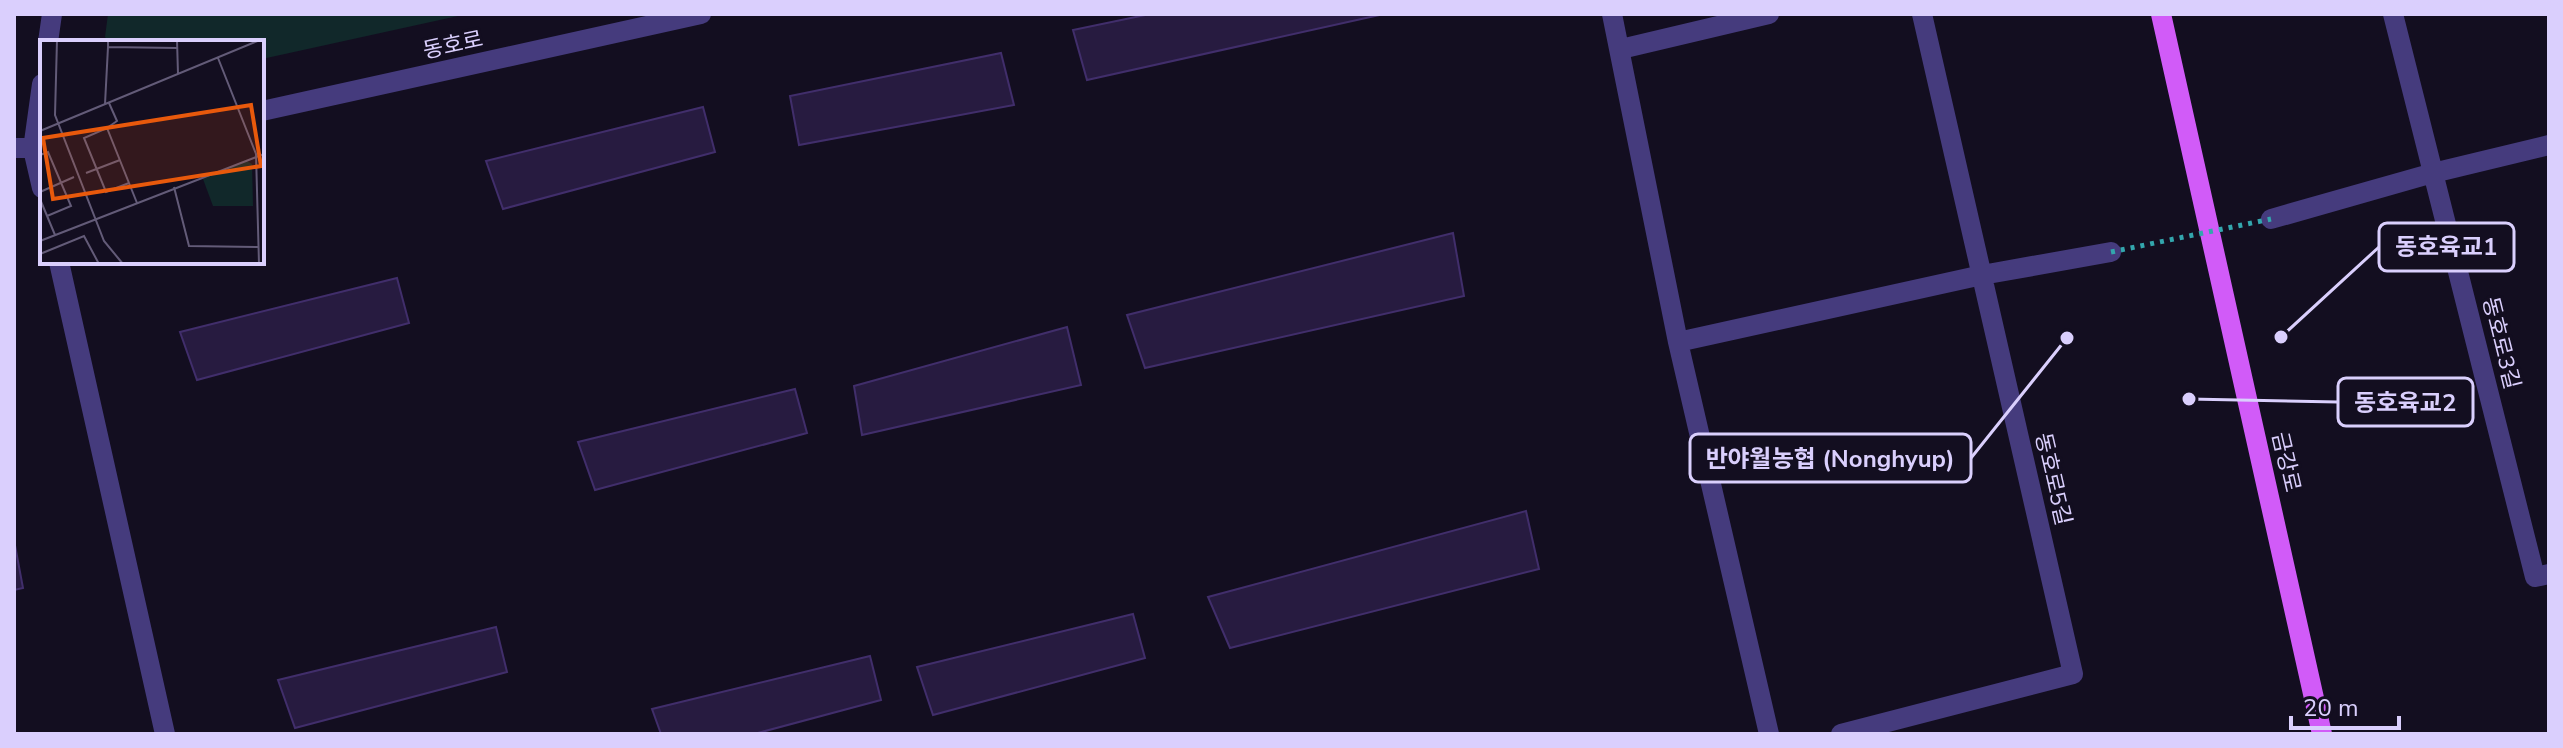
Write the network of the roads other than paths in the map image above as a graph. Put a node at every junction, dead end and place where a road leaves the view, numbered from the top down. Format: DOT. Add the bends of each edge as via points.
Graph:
graph roads {
  1 [pos="52,14"];
  2 [pos="701,14"];
  3 [pos="1612,14"];
  4 [pos="1769,14"];
  5 [pos="1922,14"];
  6 [pos="2161,14"];
  7 [pos="2393,14"];
  8 [pos="48,40"];
  9 [pos="1621,49"];
  10 [pos="40,95"];
  11 [pos="264,111"];
  12 [pos="2549,145"];
  13 [pos="30,148"];
  14 [pos="2433,173"];
  15 [pos="40,181"];
  16 [pos="2271,219"];
  17 [pos="2111,252"];
  18 [pos="59,264"];
  19 [pos="1982,275"];
  20 [pos="1678,342"];
  21 [pos="2549,574"];
  22 [pos="165,734"];
  23 [pos="1769,734"];
  24 [pos="1841,734"];
  25 [pos="2322,734"];
  1 -- 8 [label="street"];
  2 -- 11 [label="street, 동호로"];
  3 -- 9 [label="street"];
  4 -- 9 [label="street"];
  5 -- 19 [label="street, 동호로5길"];
  6 -- 25 [label="main road, 금강로"];
  7 -- 14 [label="street, 동호로3길"];
  9 -- 20 [label="street"];
  10 -- 13 [label="street"];
  12 -- 14 [label="street"];
  13 -- 15 [label="street"];
  14 -- 16 [label="street"];
  14 -- 21 [label="street, 동호로3길" via="2535,577"];
  17 -- 19 [label="street"];
  18 -- 22 [label="street"];
  19 -- 20 [label="street"];
  19 -- 24 [label="street, 동호로5길" via="2073,674"];
  20 -- 23 [label="street"];
}
